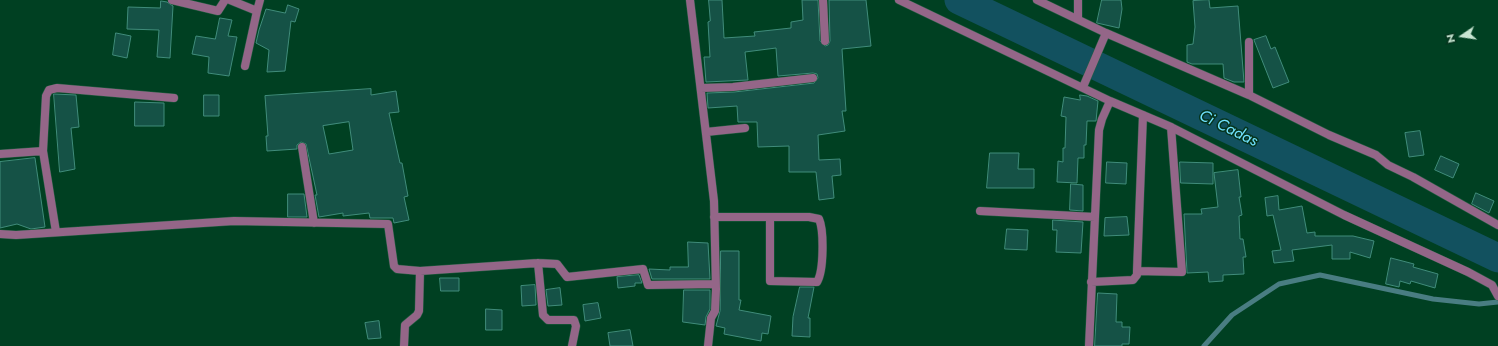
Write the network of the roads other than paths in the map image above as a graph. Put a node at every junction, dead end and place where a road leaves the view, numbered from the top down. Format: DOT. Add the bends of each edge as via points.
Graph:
graph roads {
  1 [pos="172,0"];
  2 [pos="225,0"];
  3 [pos="230,0"];
  4 [pos="260,0"];
  5 [pos="690,0"];
  6 [pos="823,0"];
  7 [pos="899,0"];
  8 [pos="1037,0"];
  9 [pos="1078,0"];
  10 [pos="257,11"];
  11 [pos="1078,19"];
  12 [pos="1104,37"];
  13 [pos="825,41"];
  14 [pos="1249,42"];
  15 [pos="245,66"];
  16 [pos="813,78"];
  17 [pos="1085,84"];
  18 [pos="701,88"];
  19 [pos="1249,95"];
  20 [pos="174,98"];
  21 [pos="1110,101"];
  22 [pos="1144,115"];
  23 [pos="745,128"];
  24 [pos="1171,128"];
  25 [pos="706,132"];
  26 [pos="302,148"];
  27 [pos="43,151"];
  28 [pos="0,154"];
  29 [pos="980,210"];
  30 [pos="714,217"];
  31 [pos="770,217"];
  32 [pos="1095,217"];
  33 [pos="314,223"];
  34 [pos="1498,225"];
  35 [pos="56,232"];
  36 [pos="0,234"];
  37 [pos="538,263"];
  38 [pos="420,271"];
  39 [pos="1137,271"];
  40 [pos="1092,282"];
  41 [pos="715,284"];
  42 [pos="1498,295"];
  43 [pos="404,346"];
  44 [pos="572,346"];
  45 [pos="708,346"];
  46 [pos="1089,346"];
  1 -- 2 [label="street" via="218,11"];
  3 -- 10 [label="street"];
  4 -- 10 [label="street"];
  5 -- 18 [label="street"];
  6 -- 13 [label="street"];
  7 -- 17 [label="street"];
  8 -- 11 [label="street"];
  9 -- 11 [label="street"];
  10 -- 15 [label="street"];
  11 -- 12 [label="street"];
  12 -- 17 [label="street"];
  12 -- 19 [label="street"];
  14 -- 19 [label="street"];
  16 -- 18 [label="street"];
  17 -- 21 [label="street"];
  18 -- 25 [label="street"];
  19 -- 34 [label="street" via="1376,155 1388,165"];
  20 -- 27 [label="street" via="57,88 49,90 46,96"];
  21 -- 22 [label="street"];
  21 -- 32 [label="street" via="1099,130"];
  22 -- 24 [label="street"];
  22 -- 39 [label="street"];
  23 -- 25 [label="street"];
  24 -- 39 [label="street" via="1182,272"];
  24 -- 42 [label="street" via="1344,215 1468,272 1492,285"];
  25 -- 30 [label="street"];
  26 -- 33 [label="street"];
  27 -- 28 [label="street"];
  27 -- 35 [label="street"];
  29 -- 32 [label="street"];
  30 -- 31 [label="street"];
  30 -- 41 [label="street"];
  31 -- 31 [label="street" via="818,219 821,224 822,253 820,277 817,282 770,281"];
  32 -- 40 [label="street"];
  33 -- 35 [label="street" via="234,221"];
  33 -- 38 [label="street" via="388,224 394,266 397,269"];
  35 -- 36 [label="street"];
  37 -- 38 [label="street"];
  37 -- 41 [label="street" via="559,265 567,277 643,269 648,285"];
  37 -- 44 [label="street" via="543,315 548,320 574,320 576,326"];
  38 -- 43 [label="street" via="419,311 405,325"];
  39 -- 40 [label="street" via="1133,280"];
  40 -- 46 [label="street"];
  41 -- 45 [label="street" via="715,311 711,318"];
}
